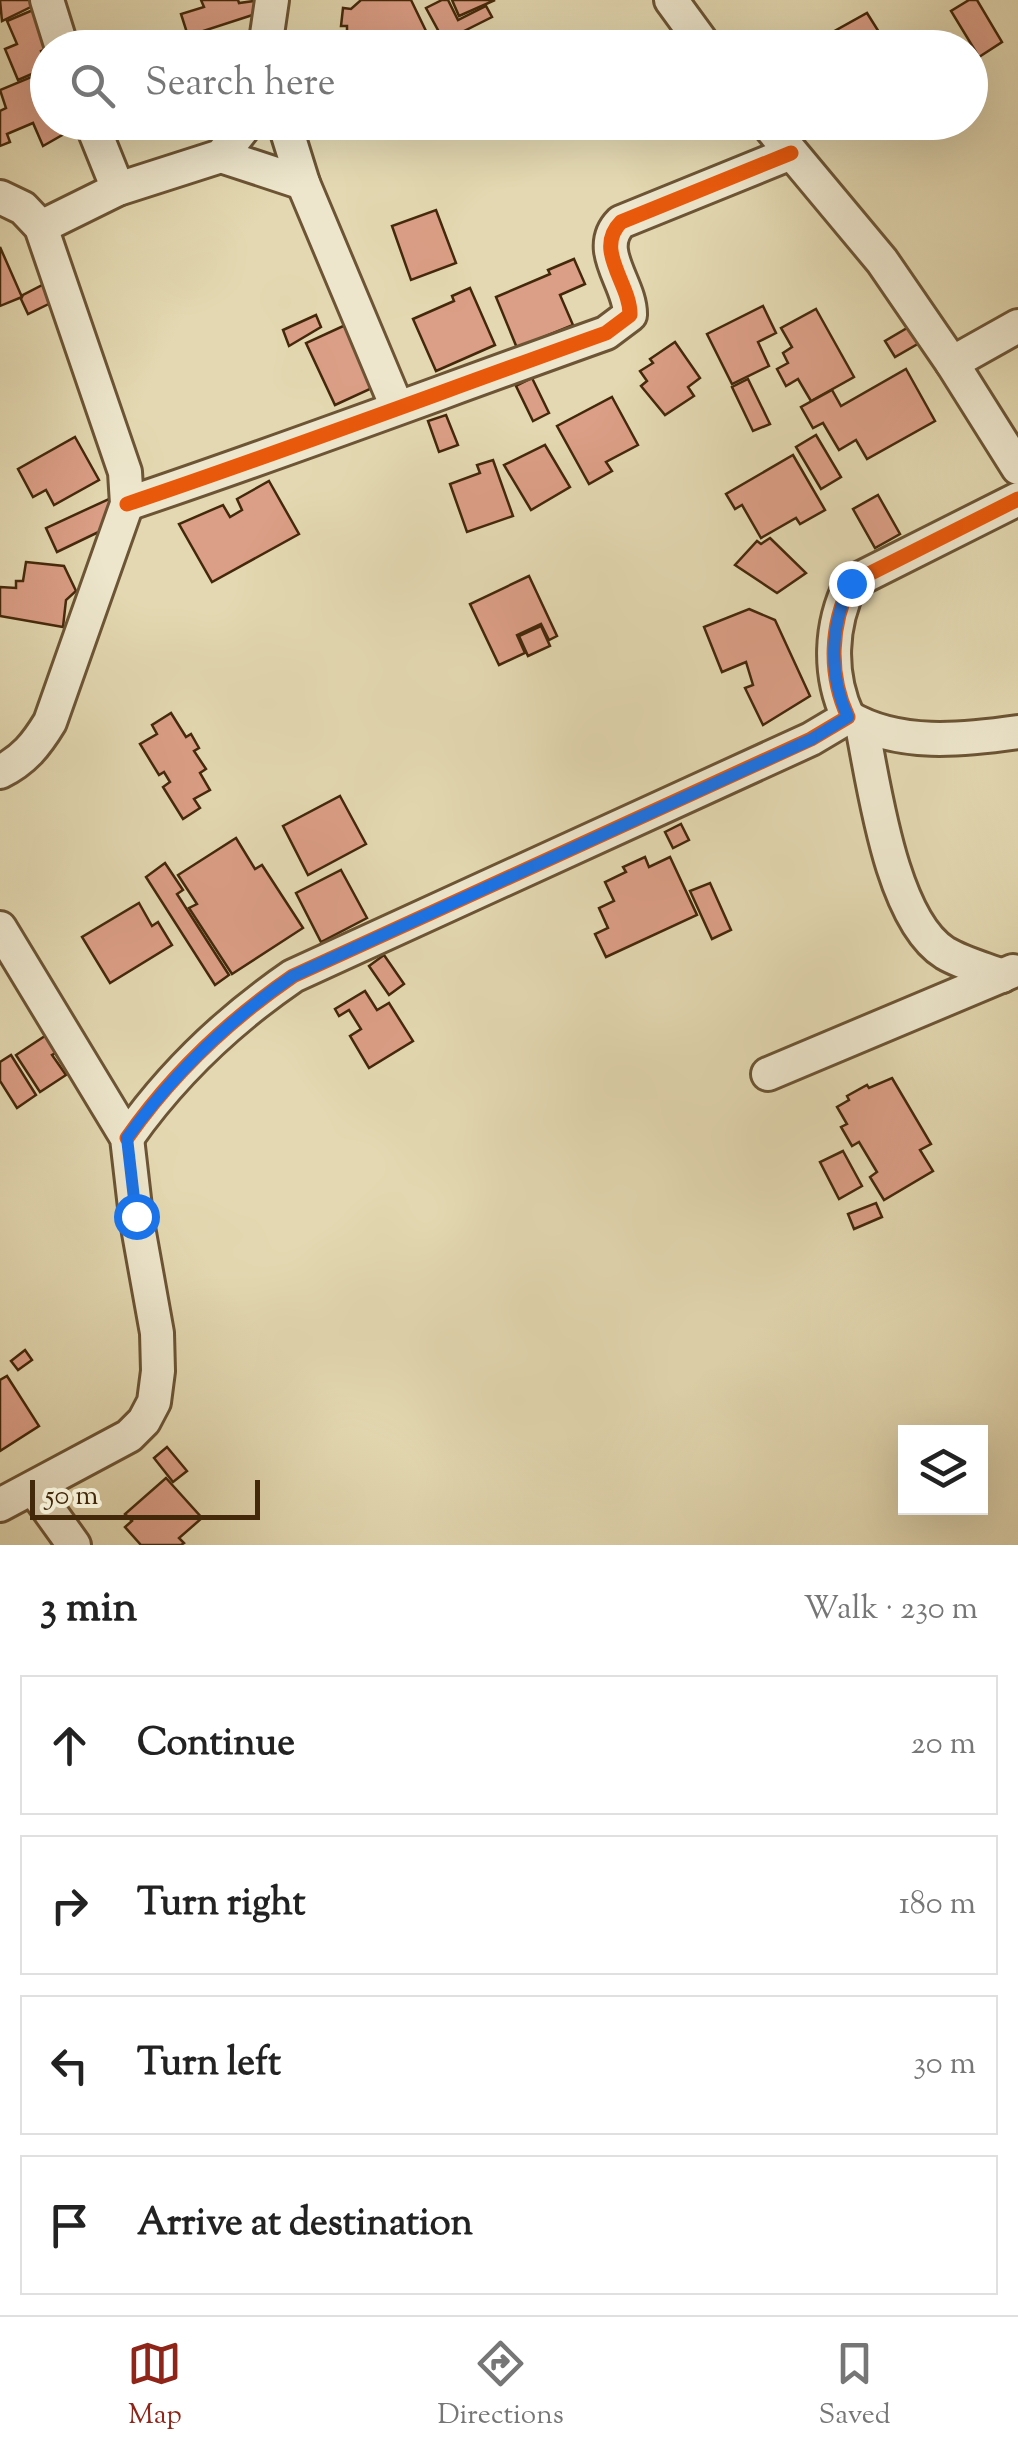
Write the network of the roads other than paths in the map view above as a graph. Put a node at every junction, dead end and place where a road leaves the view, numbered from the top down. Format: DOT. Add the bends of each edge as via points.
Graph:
graph roads {
  1 [pos="47,0"];
  2 [pos="272,0"];
  3 [pos="671,0"];
  4 [pos="56,30"];
  5 [pos="268,30"];
  6 [pos="693,30"];
  7 [pos="99,140"];
  8 [pos="234,140"];
  9 [pos="290,140"];
  10 [pos="781,140"];
  11 [pos="792,153"];
  12 [pos="221,156"];
  13 [pos="303,183"];
  14 [pos="118,189"];
  15 [pos="0,196"];
  16 [pos="41,228"];
  17 [pos="1018,326"];
  18 [pos="952,363"];
  19 [pos="397,408"];
  20 [pos="1018,468"];
  21 [pos="1018,499"];
  22 [pos="127,504"];
  23 [pos="855,721"];
  24 [pos="1018,732"];
  25 [pos="0,772"];
  26 [pos="0,928"];
  27 [pos="1010,972"];
  28 [pos="768,1074"];
  29 [pos="127,1138"];
  30 [pos="34,1488"];
  31 [pos="0,1504"];
  32 [pos="74,1545"];
  1 -- 4 [label="street"];
  2 -- 5 [label="street"];
  3 -- 6 [label="street"];
  7 -- 14 [label="street"];
  8 -- 12 [label="street"];
  9 -- 13 [label="street"];
  10 -- 11 [label="street"];
  11 -- 18 [label="street" via="882,261"];
  11 -- 19 [label="street" via="621,222 612,231 611,258 630,304 621,324"];
  12 -- 13 [label="street"];
  12 -- 14 [label="street"];
  13 -- 19 [label="street"];
  14 -- 16 [label="street"];
  15 -- 16 [label="street" via="24,208"];
  16 -- 22 [label="street" via="125,472"];
  17 -- 18 [label="street"];
  18 -- 20 [label="street"];
  19 -- 22 [label="street"];
  21 -- 23 [label="street" via="851,583 838,609 834,647 837,693"];
  22 -- 25 [label="street" via="50,722 27,754"];
  23 -- 24 [label="street" via="909,736 964,740"];
  23 -- 27 [label="street" via="909,911 943,952"];
  23 -- 29 [label="street" via="293,976 200,1052"];
  26 -- 29 [label="street"];
  27 -- 28 [label="street"];
  29 -- 30 [label="street" via="157,1333 154,1402 128,1436"];
  30 -- 31 [label="street"];
  30 -- 32 [label="street"];
}
